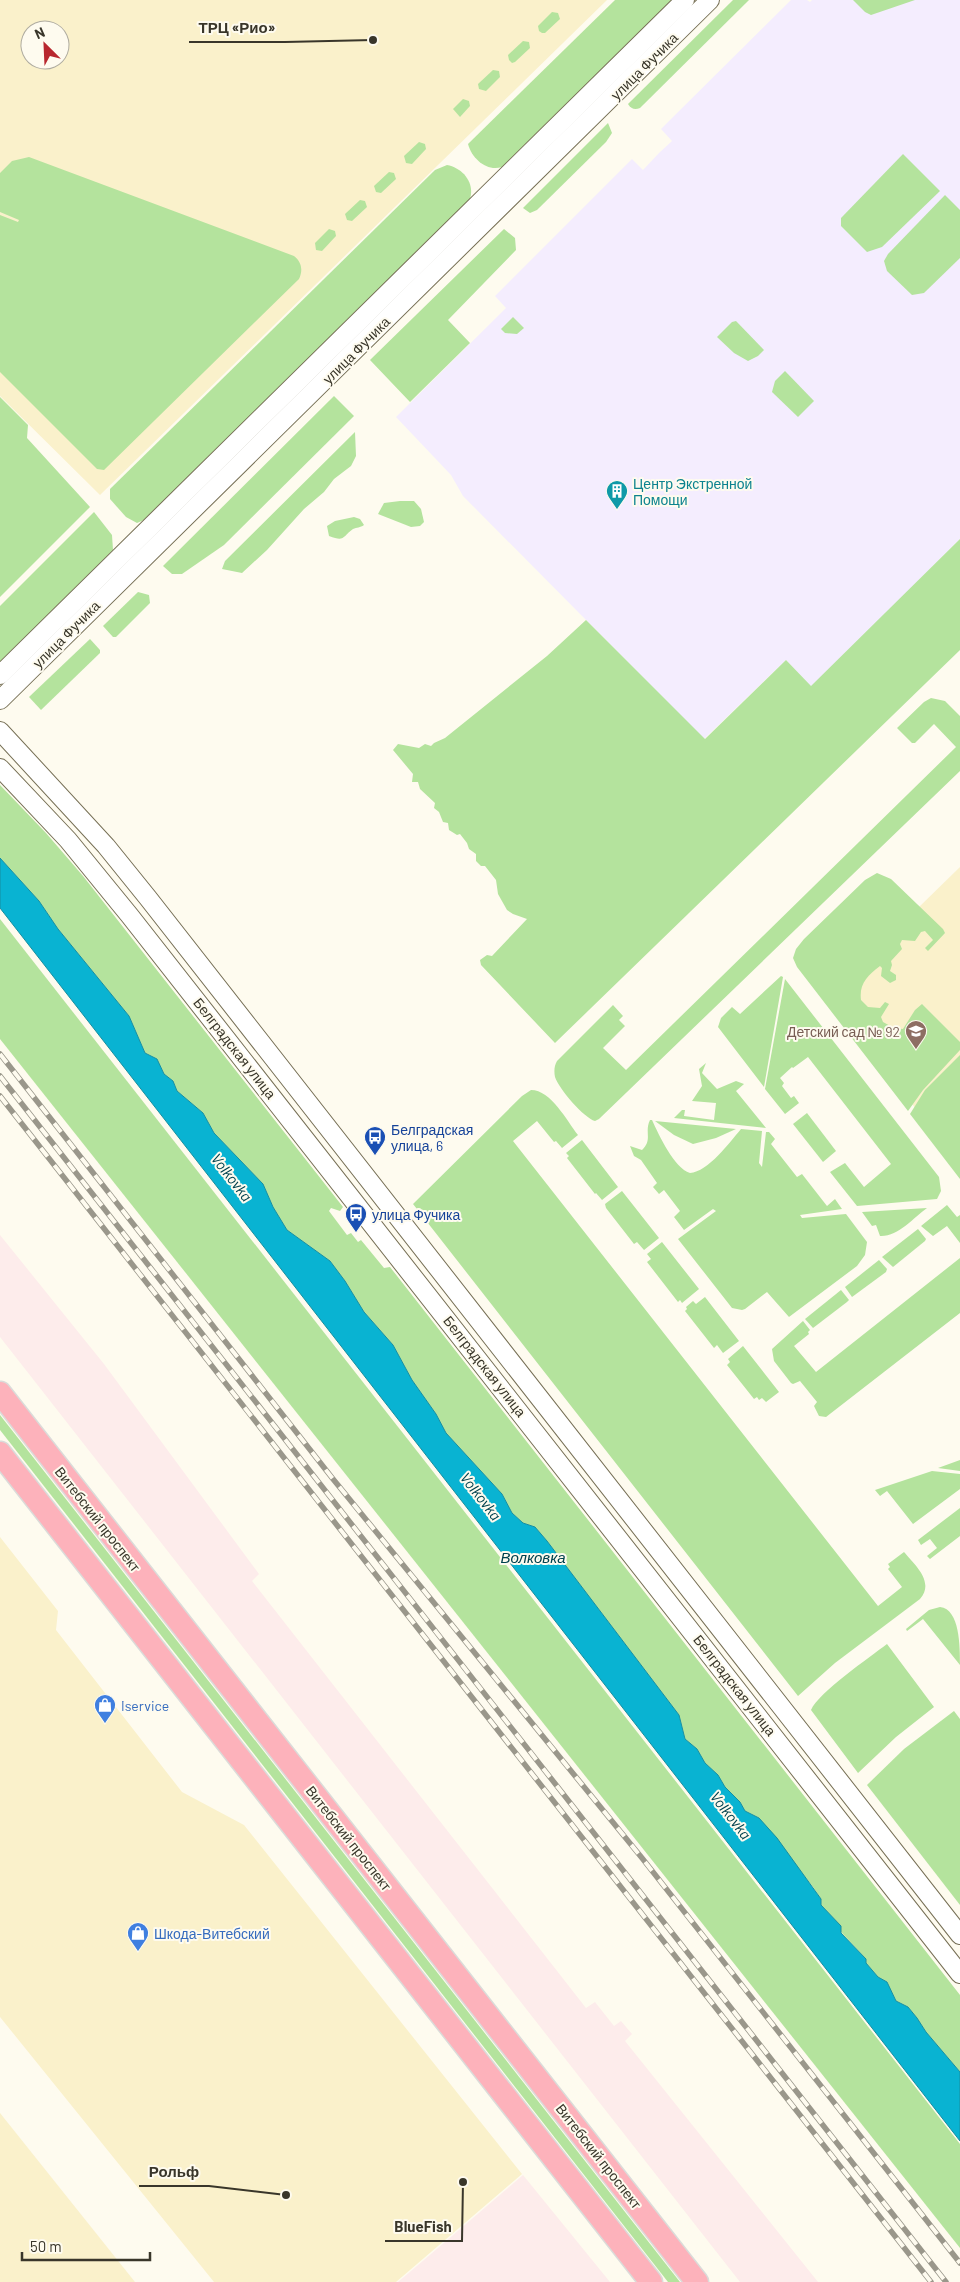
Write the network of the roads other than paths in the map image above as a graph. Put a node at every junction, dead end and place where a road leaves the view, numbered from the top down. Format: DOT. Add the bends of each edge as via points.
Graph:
graph roads {
  1 [pos="685,0"];
  2 [pos="710,0"];
  3 [pos="0,675"];
  4 [pos="0,700"];
  5 [pos="0,731"];
  6 [pos="0,768"];
  7 [pos="0,1393"];
  8 [pos="0,1453"];
  9 [pos="960,1935"];
  10 [pos="960,1974"];
  11 [pos="651,2282"];
  12 [pos="697,2282"];
  1 -- 3 [label="street, улица Фучика"];
  2 -- 4 [label="street, улица Фучика"];
  5 -- 9 [label="street, Белградская улица" via="106,846 148,898"];
  6 -- 10 [label="street, Белградская улица" via="53,823 130,916"];
  7 -- 12 [label="main road, Витебский проспект"];
  8 -- 11 [label="main road"];
}
